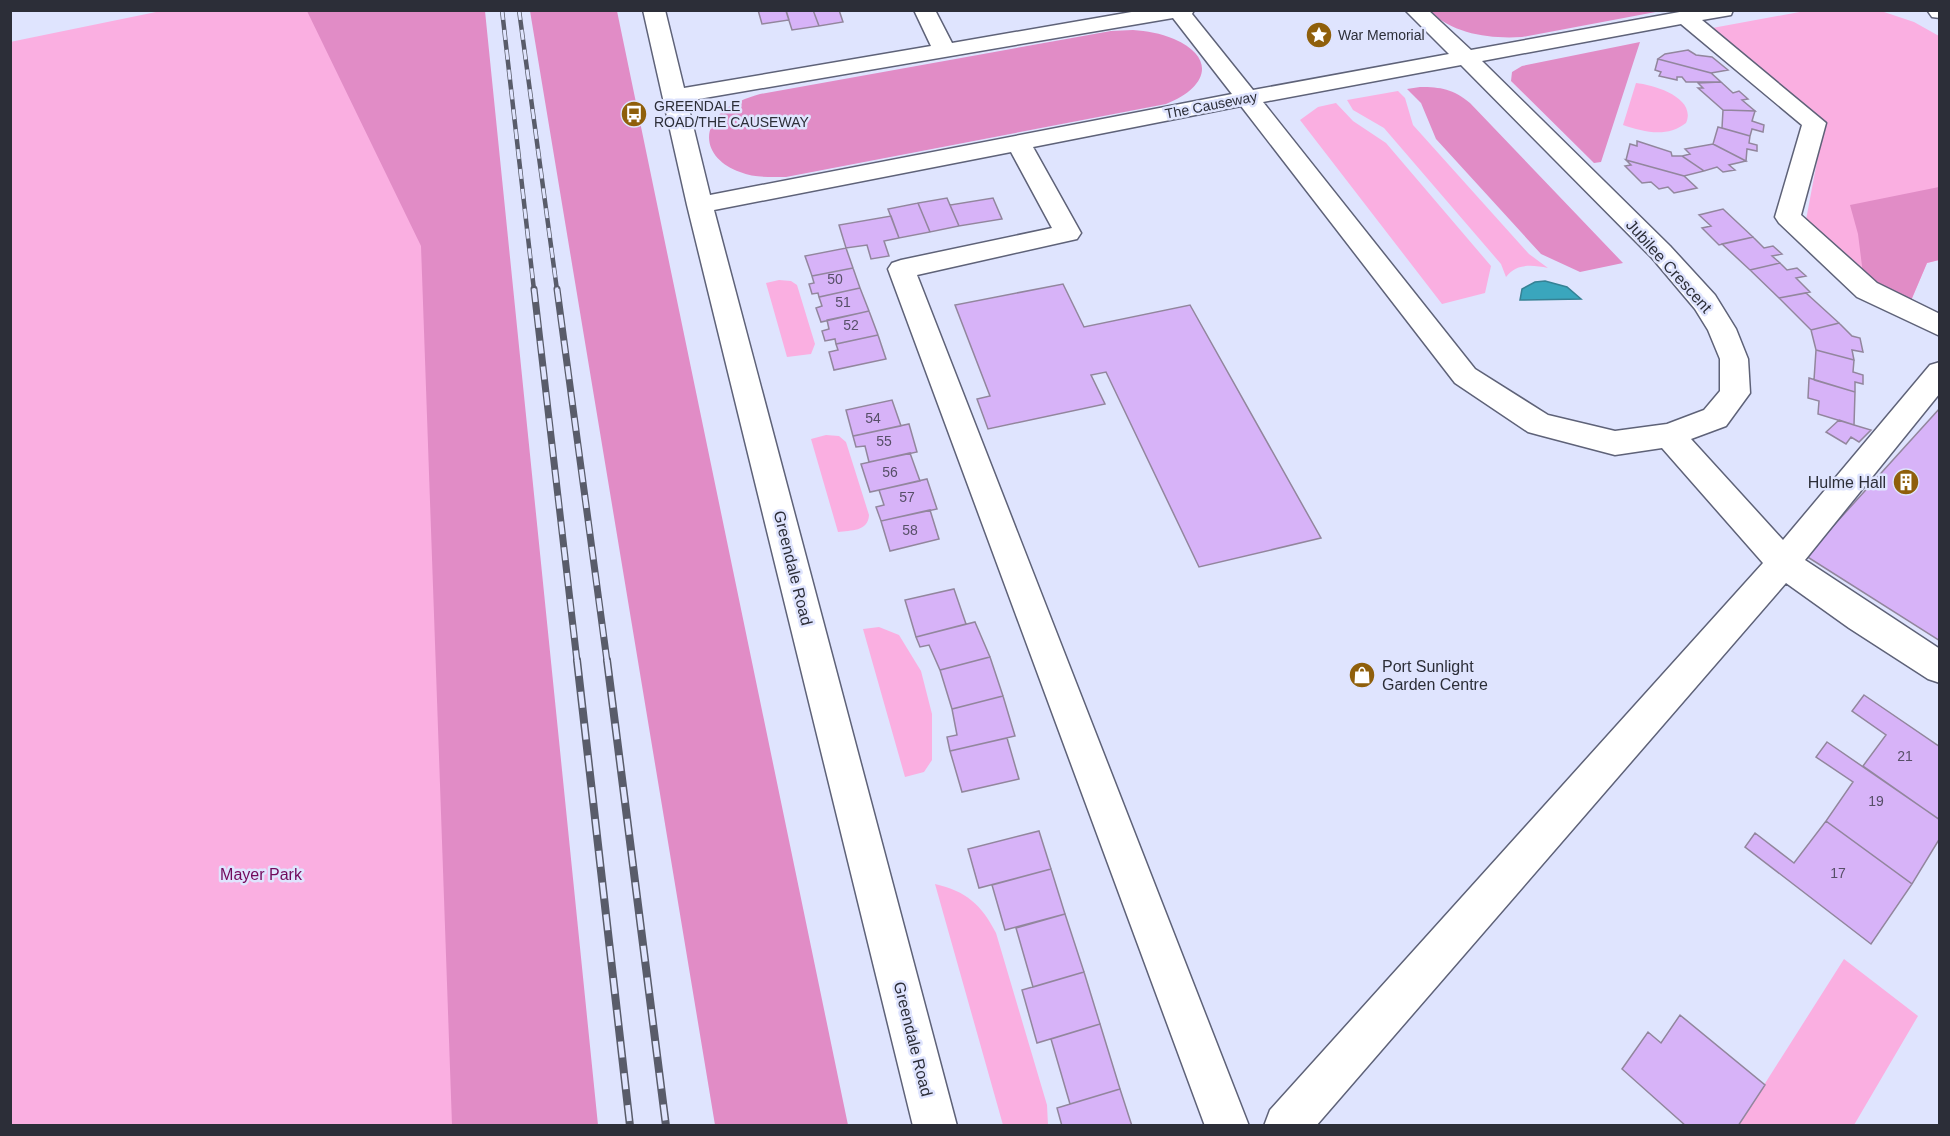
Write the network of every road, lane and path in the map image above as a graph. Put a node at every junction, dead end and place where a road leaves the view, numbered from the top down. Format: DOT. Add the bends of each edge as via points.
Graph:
graph roads {
  1 [pos="654,10"];
  2 [pos="924,10"];
  3 [pos="1415,10"];
  4 [pos="1723,10"];
  5 [pos="1180,11"];
  6 [pos="1685,17"];
  7 [pos="945,51"];
  8 [pos="1465,57"];
  9 [pos="675,96"];
  10 [pos="1248,98"];
  11 [pos="1018,142"];
  12 [pos="700,205"];
  13 [pos="1940,326"];
  14 [pos="1940,372"];
  15 [pos="1669,435"];
  16 [pos="1784,563"];
  17 [pos="1940,668"];
  18 [pos="935,1125"];
  19 [pos="1227,1125"];
  20 [pos="1286,1125"];
  1 -- 9 [label="street, Greendale Road"];
  2 -- 7 [label="street"];
  3 -- 8 [label="street, Jubilee Crescent"];
  4 -- 6 [label="street, The Causeway"];
  5 -- 7 [label="street"];
  5 -- 10 [label="street, Jubilee Crescent"];
  6 -- 8 [label="street, The Causeway"];
  6 -- 13 [label="street" via="1814,123 1788,217 1867,290"];
  7 -- 9 [label="street"];
  8 -- 10 [label="street, The Causeway"];
  8 -- 15 [label="street, Jubilee Crescent" via="1660,252 1705,302 1722,329 1734,359 1735,393 1715,418"];
  9 -- 12 [label="street, Greendale Road"];
  10 -- 11 [label="street, The Causeway"];
  10 -- 15 [label="street, Jubilee Crescent" via="1465,376 1539,424 1615,443"];
  11 -- 12 [label="street, The Causeway"];
  11 -- 19 [label="street" via="1068,233 901,269"];
  12 -- 18 [label="street, Greendale Road"];
  14 -- 16 [label="street"];
  15 -- 16 [label="street"];
  16 -- 17 [label="street"];
  16 -- 20 [label="street"];
}
